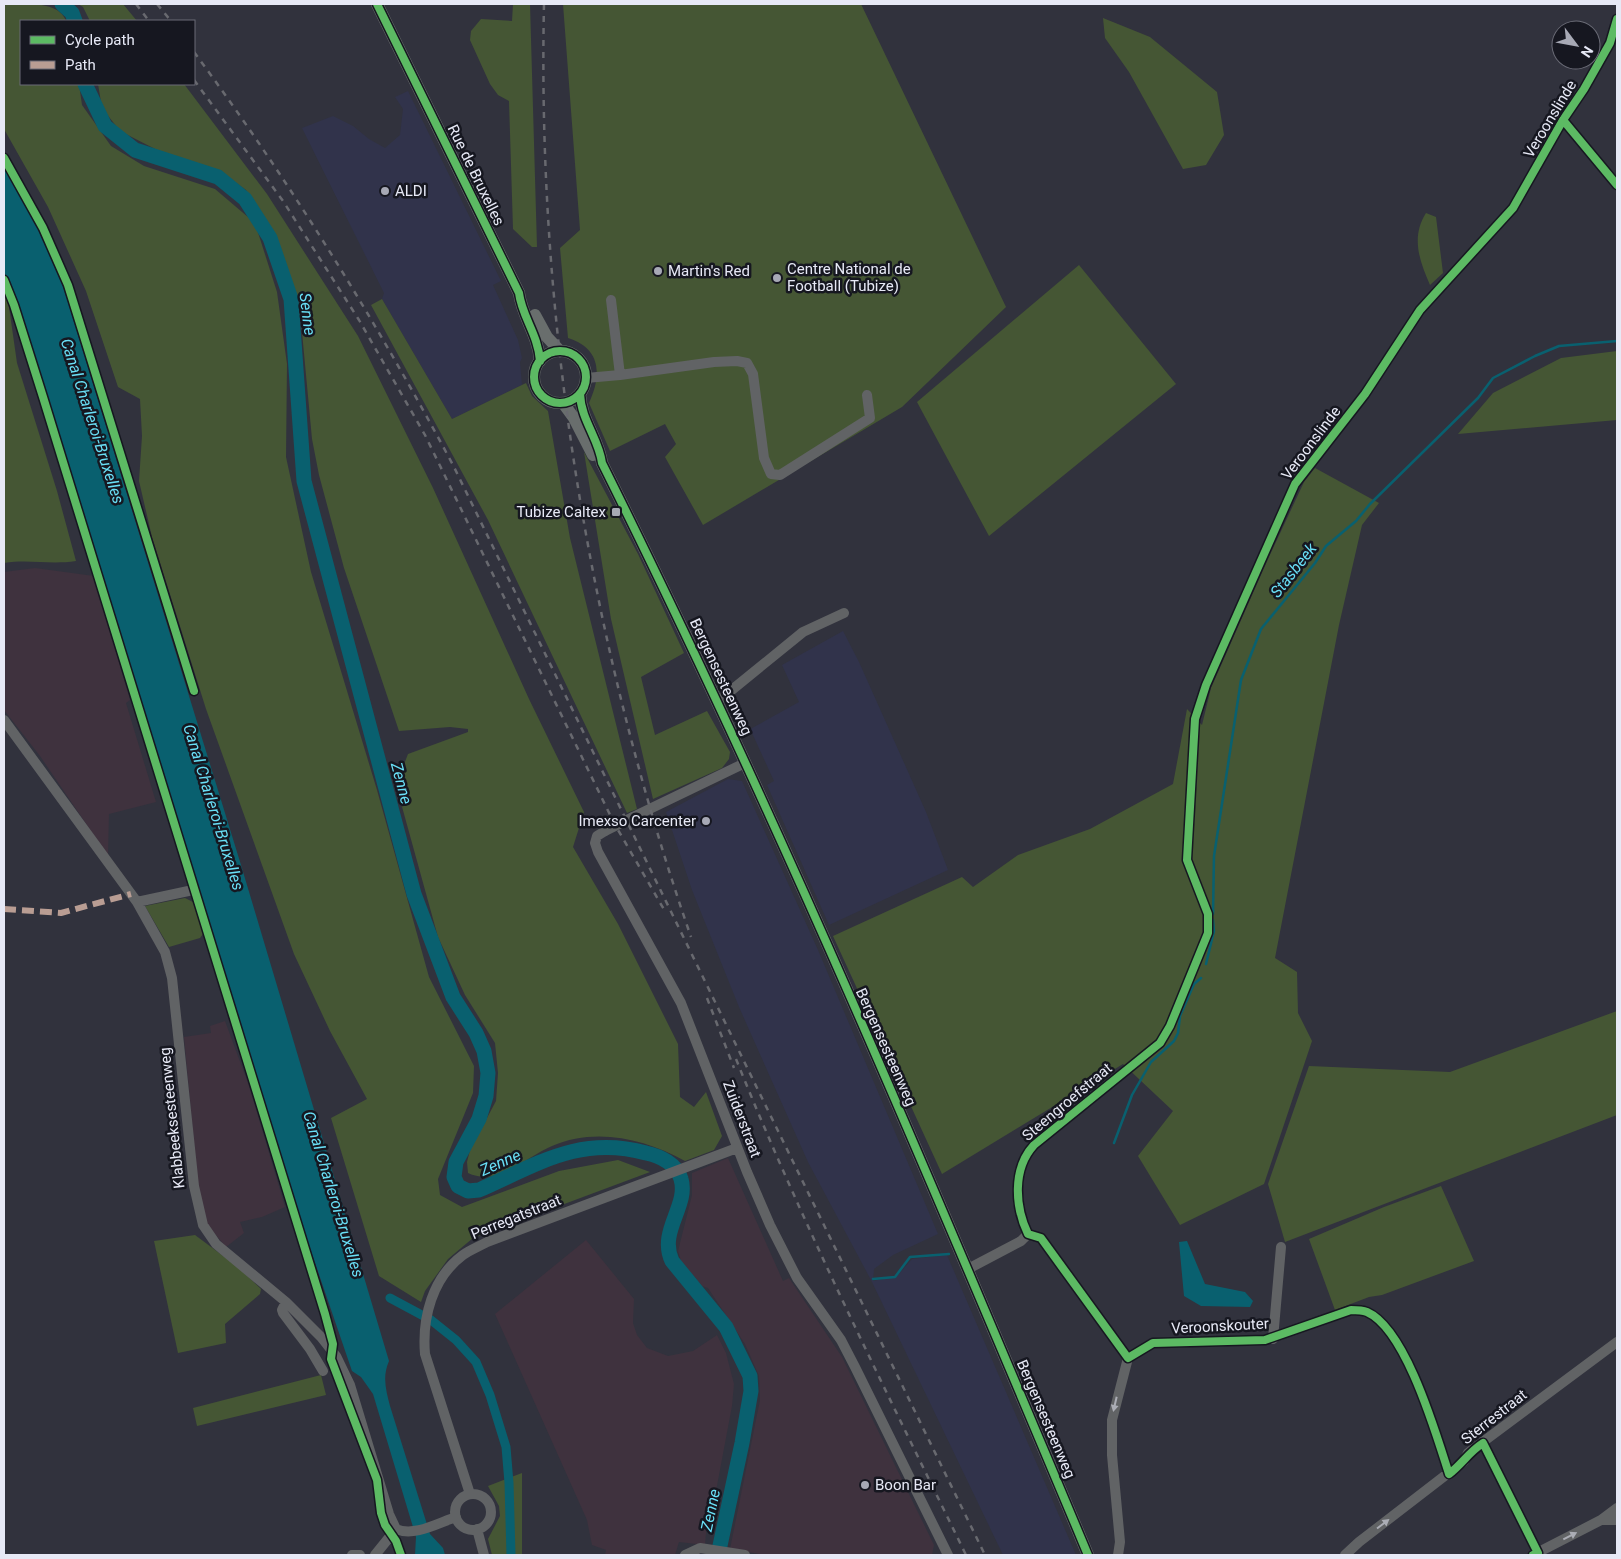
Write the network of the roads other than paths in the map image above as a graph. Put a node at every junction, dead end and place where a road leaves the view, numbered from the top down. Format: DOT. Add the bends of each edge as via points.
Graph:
graph roads {
  1 [pos="377,4"];
  2 [pos="1617,20"];
  3 [pos="1563,120"];
  4 [pos="1617,185"];
  5 [pos="519,293"];
  6 [pos="611,300"];
  7 [pos="560,351"];
  8 [pos="540,361"];
  9 [pos="620,375"];
  10 [pos="586,378"];
  11 [pos="580,394"];
  12 [pos="867,395"];
  13 [pos="563,403"];
  14 [pos="602,463"];
  15 [pos="844,613"];
  16 [pos="717,702"];
  17 [pos="4,720"];
  18 [pos="745,763"];
  19 [pos="193,890"];
  20 [pos="136,902"];
  21 [pos="1194,970"];
  22 [pos="738,1148"];
  23 [pos="1028,1234"];
  24 [pos="1281,1247"];
  25 [pos="968,1269"];
  26 [pos="286,1302"];
  27 [pos="1273,1339"];
  28 [pos="1617,1342"];
  29 [pos="1128,1358"];
  30 [pos="323,1371"];
  31 [pos="1449,1474"];
  32 [pos="470,1494"];
  33 [pos="1617,1508"];
  34 [pos="456,1517"];
  35 [pos="1601,1520"];
  36 [pos="1617,1520"];
  37 [pos="396,1528"];
  38 [pos="477,1529"];
  39 [pos="945,1554"];
  40 [pos="352,1555"];
  41 [pos="360,1555"];
  42 [pos="374,1555"];
  43 [pos="484,1555"];
  44 [pos="685,1555"];
  45 [pos="746,1555"];
  46 [pos="1088,1555"];
  47 [pos="1118,1555"];
  48 [pos="1345,1555"];
  49 [pos="1533,1555"];
  1 -- 5 [label="main road, Rue de Bruxelles"];
  2 -- 3 [label="street, Veroonslinde" via="1610,43"];
  3 -- 4 [label="street"];
  3 -- 21 [label="street, Veroonslinde" via="1514,208 1420,310 1365,394 1295,484 1206,685 1195,719 1187,860 1208,914 1208,933"];
  5 -- 7 [label="main road, Rue de Bruxelles"];
  5 -- 8 [label="main road, Rue de Bruxelles" via="520,304 537,342"];
  6 -- 9 [label="street"];
  7 -- 8 [label="main road"];
  7 -- 10 [label="main road, Rue de Bruxelles" via="574,354 579,359"];
  8 -- 13 [label="main road, Rue de Bruxelles" via="534,375 538,390 548,400"];
  9 -- 10 [label="street"];
  9 -- 12 [label="street" via="714,362 747,364 753,374 764,458 770,474 780,475 870,418"];
  10 -- 11 [label="main road"];
  11 -- 13 [label="main road"];
  11 -- 14 [label="main road" via="582,413 601,453"];
  13 -- 14 [label="main road" via="594,456"];
  14 -- 16 [label="main road, Bergensesteenweg"];
  15 -- 16 [label="street" via="803,632"];
  16 -- 18 [label="main road, Bergensesteenweg"];
  17 -- 20 [label="street, Klabbeeksesteenweg"];
  18 -- 22 [label="street, Zuiderstraat, bridge" via="605,831 597,836 595,843 681,1003"];
  18 -- 25 [label="main road, Bergensesteenweg"];
  19 -- 20 [label="street"];
  20 -- 26 [label="street, Klabbeeksesteenweg" via="165,952 172,978 194,1186 203,1225 216,1244"];
  21 -- 23 [label="street, Steengroefstraat" via="1160,1043 1025,1155 1018,1178 1020,1217"];
  22 -- 32 [label="street, Perregatstraat" via="487,1242 463,1255 442,1278 429,1303 423,1332 428,1367"];
  22 -- 39 [label="street, Zuiderstraat" via="770,1225 797,1278 841,1340"];
  23 -- 25 [label="street"];
  23 -- 29 [label="street" via="1041,1238"];
  24 -- 27 [label="street, Veroonskouter"];
  25 -- 46 [label="main road, Bergensesteenweg"];
  26 -- 30 [label="street" via="283,1313"];
  26 -- 37 [label="street, Klabbeeksesteenweg" via="321,1337 344,1368"];
  27 -- 29 [label="street, Veroonskouter" via="1153,1343"];
  27 -- 31 [label="street, Veroonskouter" via="1351,1310 1366,1311 1382,1322 1412,1368"];
  28 -- 31 [label="street, Sterrestraat" via="1468,1454"];
  29 -- 47 [label="street, one-way" via="1112,1420 1120,1542"];
  48 -- 31 [label="street, Sterrestraat, one-way"];
  32 -- 34 [label="street" via="457,1502"];
  32 -- 38 [label="street" via="487,1500 491,1511 487,1523"];
  33 -- 35 [label="street"];
  34 -- 37 [label="street" via="412,1531 403,1532"];
  34 -- 38 [label="street" via="464,1527"];
  35 -- 36 [label="street"];
  49 -- 35 [label="street, one-way"];
  37 -- 42 [label="street"];
  38 -- 43 [label="street"];
  40 -- 41 [label="street"];
  44 -- 45 [label="street" via="694,1550 710,1549"];
}
